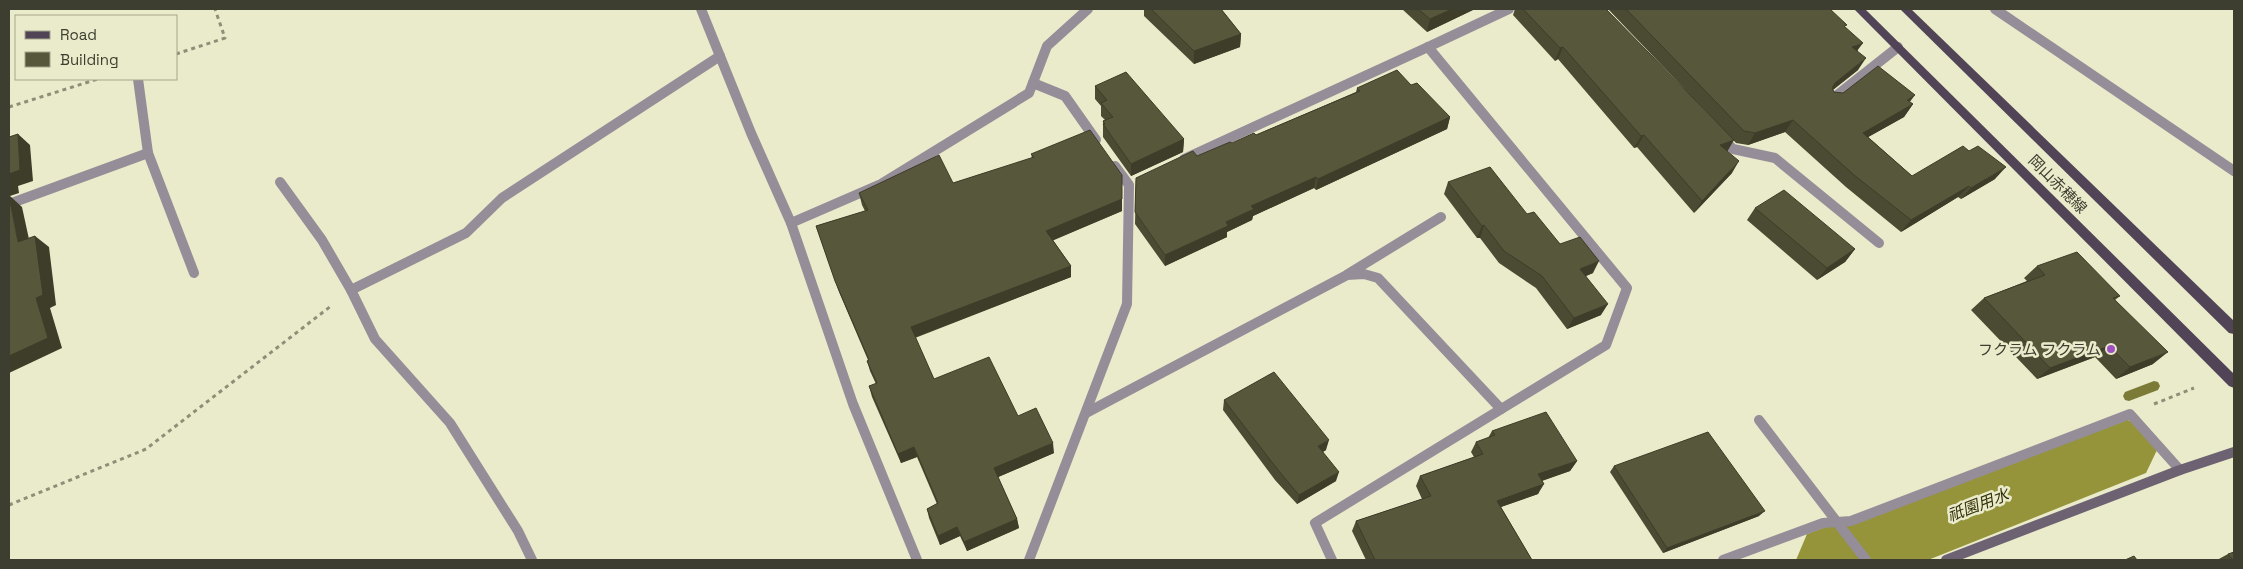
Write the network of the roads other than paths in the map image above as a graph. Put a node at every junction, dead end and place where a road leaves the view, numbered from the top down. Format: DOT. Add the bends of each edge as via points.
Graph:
graph roads {
  1 [pos="701,9"];
  2 [pos="1088,9"];
  3 [pos="1509,9"];
  4 [pos="1860,9"];
  5 [pos="1905,9"];
  6 [pos="1995,9"];
  7 [pos="1898,47"];
  8 [pos="1428,48"];
  9 [pos="720,56"];
  10 [pos="138,80"];
  11 [pos="1033,83"];
  12 [pos="1831,100"];
  13 [pos="1713,128"];
  14 [pos="148,153"];
  15 [pos="1172,164"];
  16 [pos="2234,171"];
  17 [pos="280,182"];
  18 [pos="9,204"];
  19 [pos="1441,216"];
  20 [pos="791,223"];
  21 [pos="1879,243"];
  22 [pos="194,272"];
  23 [pos="1347,274"];
  24 [pos="351,290"];
  25 [pos="2234,329"];
  26 [pos="2234,382"];
  27 [pos="1501,409"];
  28 [pos="1086,413"];
  29 [pos="1759,420"];
  30 [pos="2234,452"];
  31 [pos="2180,470"];
  32 [pos="1838,523"];
  33 [pos="532,560"];
  34 [pos="917,560"];
  35 [pos="1029,560"];
  36 [pos="1332,560"];
  37 [pos="1723,560"];
  38 [pos="1866,560"];
  39 [pos="1946,560"];
  1 -- 9 [label="street"];
  2 -- 11 [label="street" via="1047,46"];
  3 -- 8 [label="street"];
  4 -- 7 [label="main road, 岡山赤穂線"];
  5 -- 25 [label="main road, 岡山赤穂線"];
  6 -- 16 [label="street"];
  7 -- 12 [label="street"];
  7 -- 26 [label="main road, 岡山赤穂線"];
  8 -- 15 [label="street"];
  8 -- 27 [label="street" via="1627,288 1606,345"];
  9 -- 20 [label="street"];
  9 -- 24 [label="street" via="502,198 466,234"];
  10 -- 14 [label="street"];
  11 -- 20 [label="street" via="1030,93 880,184"];
  11 -- 28 [label="street" via="1065,96 1108,157 1133,183 1127,304"];
  13 -- 21 [label="street" via="1733,150 1775,158"];
  14 -- 18 [label="street"];
  14 -- 22 [label="street"];
  17 -- 24 [label="street" via="322,240"];
  19 -- 23 [label="street"];
  20 -- 34 [label="street" via="853,404"];
  23 -- 27 [label="street" via="1378,278"];
  23 -- 28 [label="street"];
  24 -- 33 [label="street" via="375,339 450,423 518,531"];
  27 -- 36 [label="street" via="1315,523"];
  28 -- 35 [label="street"];
  29 -- 32 [label="street"];
  30 -- 31 [label="street"];
  31 -- 32 [label="street" via="2130,414 1852,521"];
  31 -- 39 [label="street"];
  32 -- 37 [label="street" via="1823,523"];
  32 -- 38 [label="street"];
}
